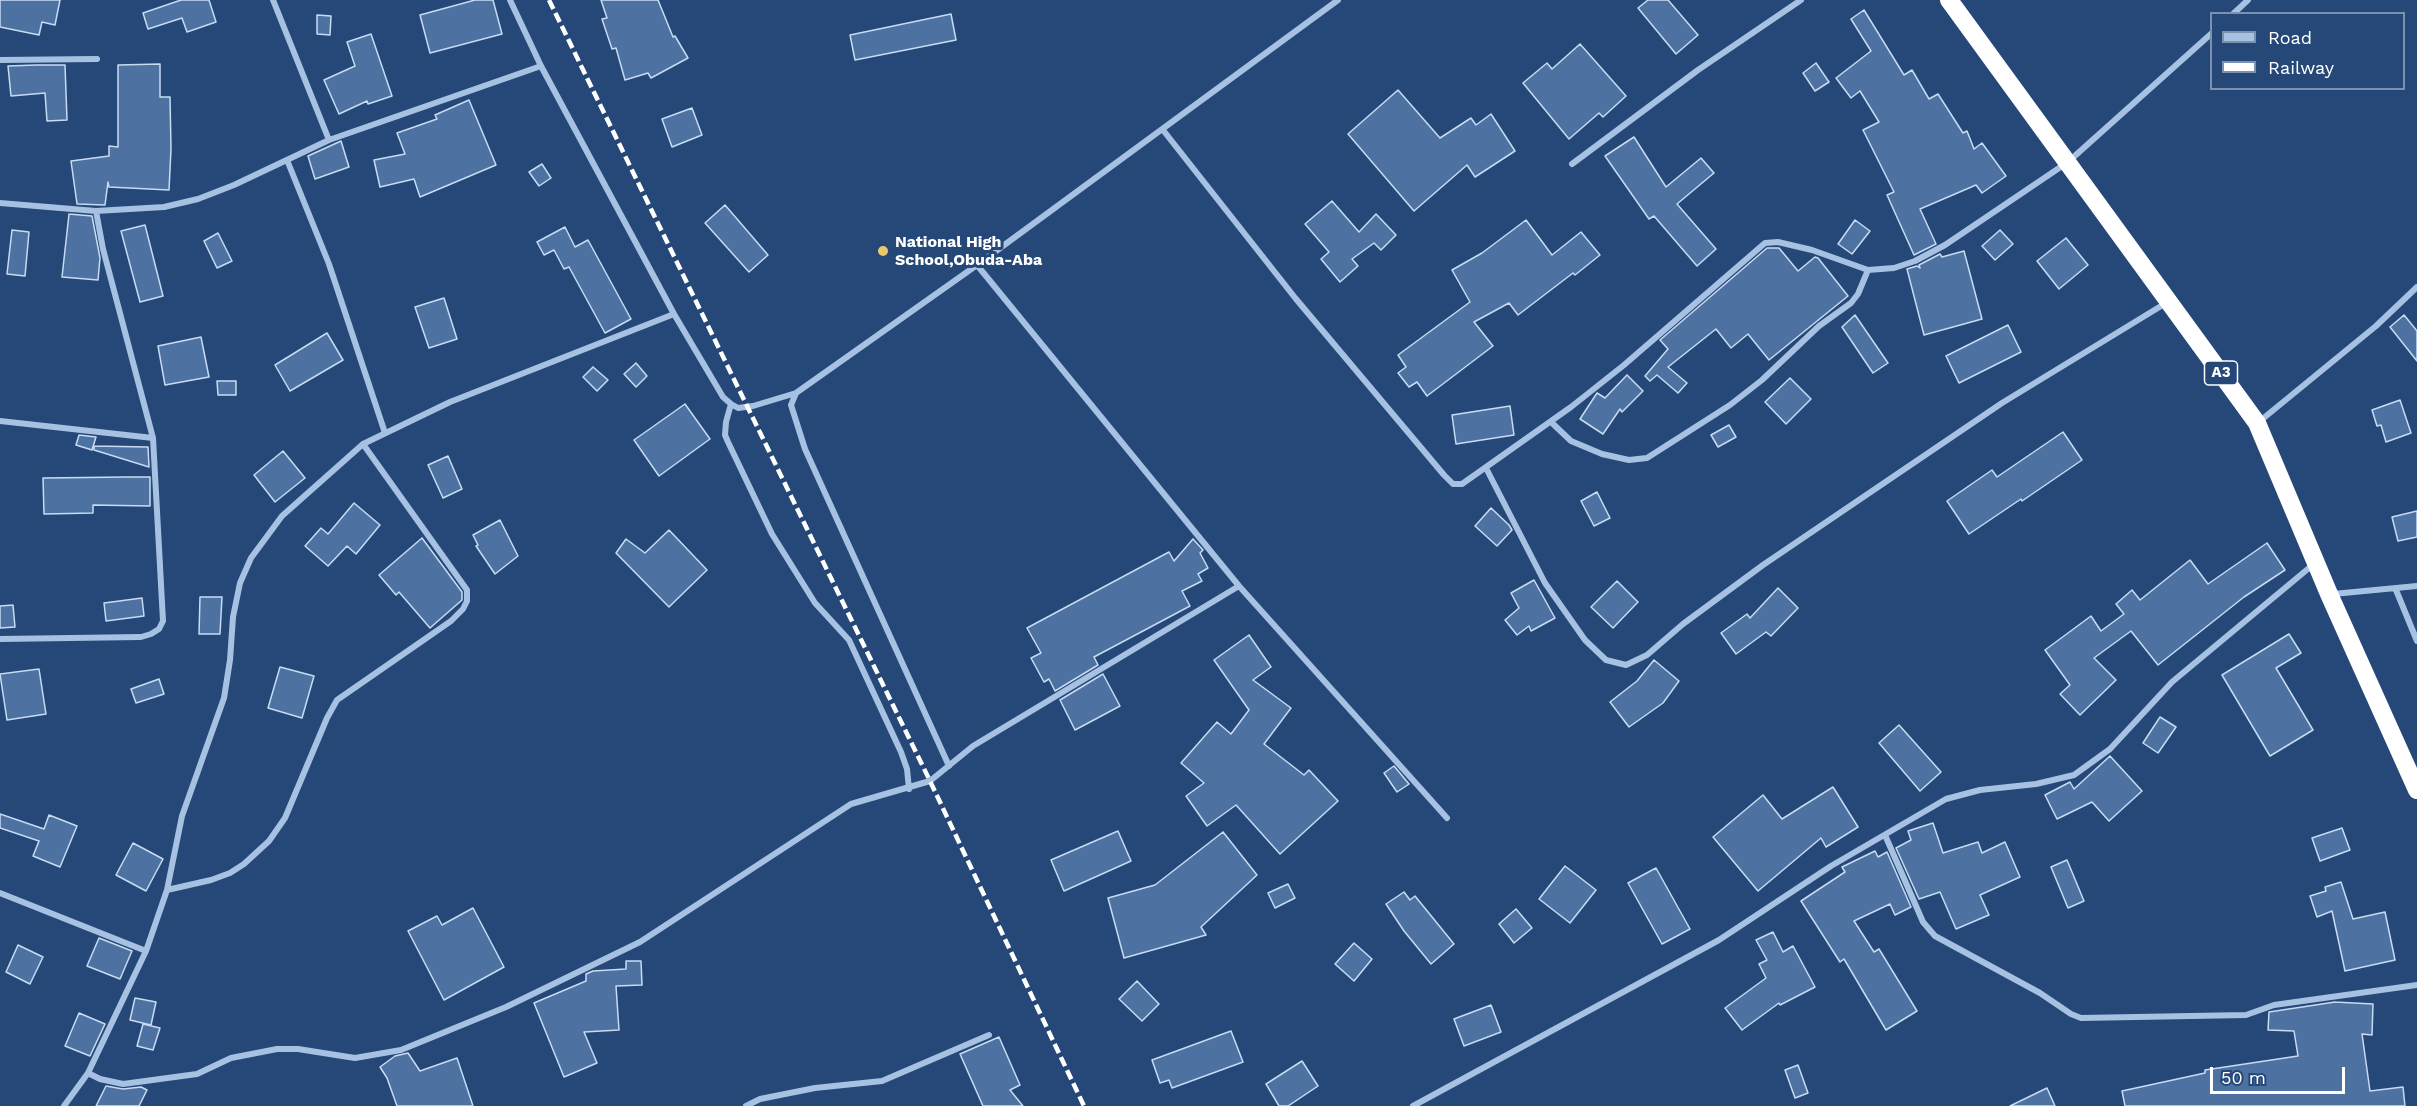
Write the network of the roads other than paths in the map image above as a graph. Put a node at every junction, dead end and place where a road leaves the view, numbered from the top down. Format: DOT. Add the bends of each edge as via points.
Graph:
graph roads {
  1 [pos="273,0"];
  2 [pos="510,0"];
  3 [pos="1338,0"];
  4 [pos="1801,0"];
  5 [pos="1949,0"];
  6 [pos="2248,0"];
  7 [pos="2235,12"];
  8 [pos="2210,34"];
  9 [pos="97,58"];
  10 [pos="0,60"];
  11 [pos="541,66"];
  12 [pos="1163,130"];
  13 [pos="328,140"];
  14 [pos="287,160"];
  15 [pos="2068,162"];
  16 [pos="1572,164"];
  17 [pos="0,203"];
  18 [pos="96,211"];
  19 [pos="977,265"];
  20 [pos="1868,270"];
  21 [pos="2417,287"];
  22 [pos="2169,302"];
  23 [pos="674,314"];
  24 [pos="796,393"];
  25 [pos="731,404"];
  26 [pos="0,421"];
  27 [pos="1551,422"];
  28 [pos="2257,423"];
  29 [pos="385,433"];
  30 [pos="153,438"];
  31 [pos="363,444"];
  32 [pos="1486,468"];
  33 [pos="2316,562"];
  34 [pos="1239,586"];
  35 [pos="2417,586"];
  36 [pos="2396,590"];
  37 [pos="2329,594"];
  38 [pos="2414,625"];
  39 [pos="0,639"];
  40 [pos="2417,641"];
  41 [pos="949,766"];
  42 [pos="909,789"];
  43 [pos="2417,790"];
  44 [pos="1448,818"];
  45 [pos="1885,835"];
  46 [pos="166,890"];
  47 [pos="0,893"];
  48 [pos="146,951"];
  49 [pos="2417,984"];
  50 [pos="989,1035"];
  51 [pos="88,1073"];
  52 [pos="64,1106"];
  53 [pos="747,1106"];
  54 [pos="1413,1106"];
  1 -- 13 [label="street"];
  2 -- 11 [label="street"];
  3 -- 12 [label="street"];
  4 -- 16 [label="street" via="1698,70"];
  5 -- 15 [label="highway, A3"];
  6 -- 7 [label="street"];
  8 -- 15 [label="street"];
  9 -- 10 [label="street"];
  11 -- 13 [label="street"];
  11 -- 23 [label="street"];
  12 -- 19 [label="street"];
  12 -- 32 [label="street" via="1296,299 1444,475 1453,484 1462,484"];
  13 -- 14 [label="street"];
  14 -- 18 [label="street" via="198,199 164,207"];
  14 -- 29 [label="street" via="329,264"];
  15 -- 20 [label="street" via="1945,245 1894,268"];
  15 -- 22 [label="highway, A3"];
  17 -- 18 [label="street"];
  18 -- 30 [label="street"];
  19 -- 24 [label="street"];
  19 -- 34 [label="street"];
  20 -- 27 [label="street" via="1812,250 1765,243 1624,365"];
  20 -- 27 [label="street" via="1851,303 1818,326 1762,380 1647,458 1629,460 1602,454 1571,441"];
  21 -- 28 [label="street" via="2376,326"];
  22 -- 28 [label="highway, A3"];
  22 -- 32 [label="street" via="2002,403 1763,565 1647,655 1626,665 1606,660 1585,640 1545,583"];
  23 -- 25 [label="street" via="723,397"];
  23 -- 29 [label="street" via="450,402"];
  24 -- 25 [label="street" via="753,406 738,408"];
  24 -- 41 [label="street" via="791,405 805,449"];
  25 -- 42 [label="street" via="726,422 728,442 772,534 815,603 849,640 901,752"];
  26 -- 30 [label="street"];
  27 -- 32 [label="street"];
  28 -- 33 [label="highway, A3"];
  29 -- 31 [label="street"];
  30 -- 39 [label="street" via="163,621 159,630 141,637"];
  31 -- 46 [label="street" via="282,516 251,558 240,583 233,617 224,698 182,816"];
  31 -- 46 [label="street" via="467,590 467,602 451,621 337,700 285,818 269,841 230,873"];
  33 -- 37 [label="highway, A3"];
  33 -- 45 [label="street" via="2172,681 2110,749 2074,775 1947,799"];
  34 -- 41 [label="street" via="973,746"];
  34 -- 44 [label="street"];
  35 -- 36 [label="street"];
  36 -- 37 [label="street"];
  36 -- 38 [label="street"];
  37 -- 43 [label="highway, A3"];
  38 -- 40 [label="street"];
  41 -- 42 [label="street" via="930,782"];
  42 -- 51 [label="street" via="851,804 640,942 506,1006 401,1050 355,1058 277,1049 231,1058 197,1074 123,1084"];
  45 -- 49 [label="street" via="1923,922 1935,936 2081,1018 2246,1015 2274,1005"];
  45 -- 54 [label="street" via="1719,940"];
  46 -- 48 [label="street"];
  47 -- 48 [label="street"];
  48 -- 51 [label="street"];
  50 -- 53 [label="street" via="882,1081 815,1088 760,1099"];
  51 -- 52 [label="street"];
}
